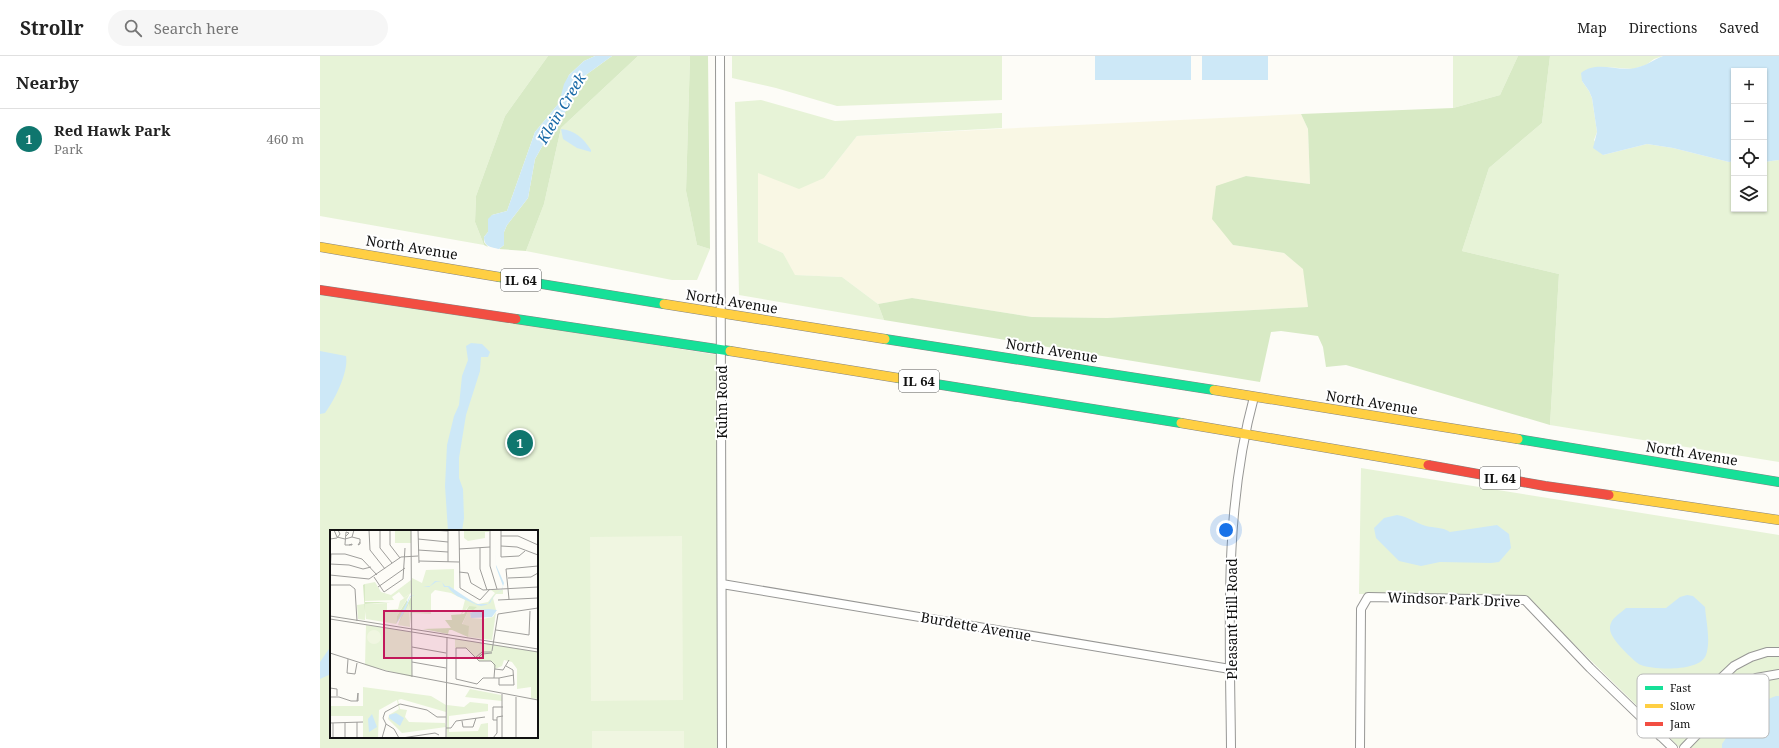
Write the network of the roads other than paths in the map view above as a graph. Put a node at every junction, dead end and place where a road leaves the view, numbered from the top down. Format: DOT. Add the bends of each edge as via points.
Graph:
graph roads {
  1 [pos="720,56"];
  2 [pos="320,247"];
  3 [pos="320,290"];
  4 [pos="721,314"];
  5 [pos="721,350"];
  6 [pos="1254,397"];
  7 [pos="1244,433"];
  8 [pos="1779,482"];
  9 [pos="1779,520"];
  10 [pos="722,584"];
  11 [pos="1779,652"];
  12 [pos="1230,669"];
  13 [pos="1726,674"];
  14 [pos="1779,674"];
  15 [pos="1769,676"];
  16 [pos="1637,714"];
  17 [pos="1662,738"];
  18 [pos="1694,738"];
  19 [pos="722,748"];
  20 [pos="1231,748"];
  21 [pos="1360,748"];
  22 [pos="1673,748"];
  23 [pos="1684,748"];
  1 -- 4 [label="street, Kuhn Road"];
  2 -- 4 [label="main road, North Avenue / IL 64"];
  3 -- 5 [label="main road, IL 64"];
  4 -- 5 [label="street, Kuhn Road"];
  4 -- 6 [label="main road, North Avenue / IL 64"];
  5 -- 7 [label="main road, IL 64"];
  5 -- 10 [label="street, Kuhn Road"];
  6 -- 7 [label="street, Pleasant Hill Road"];
  6 -- 8 [label="main road, North Avenue / IL 64"];
  7 -- 9 [label="main road, IL 64" via="1545,486"];
  7 -- 12 [label="street, Pleasant Hill Road" via="1230,561"];
  10 -- 12 [label="street, Burdette Avenue"];
  10 -- 19 [label="street, Kuhn Road"];
  11 -- 13 [label="street" via="1751,656"];
  12 -- 20 [label="street, Pleasant Hill Road"];
  14 -- 15 [label="street"];
  16 -- 21 [label="street, Windsor Park Drive" via="1525,600 1368,597 1362,609"];
  17 -- 22 [label="street, Windsor Park Drive"];
  18 -- 23 [label="street"];
}
